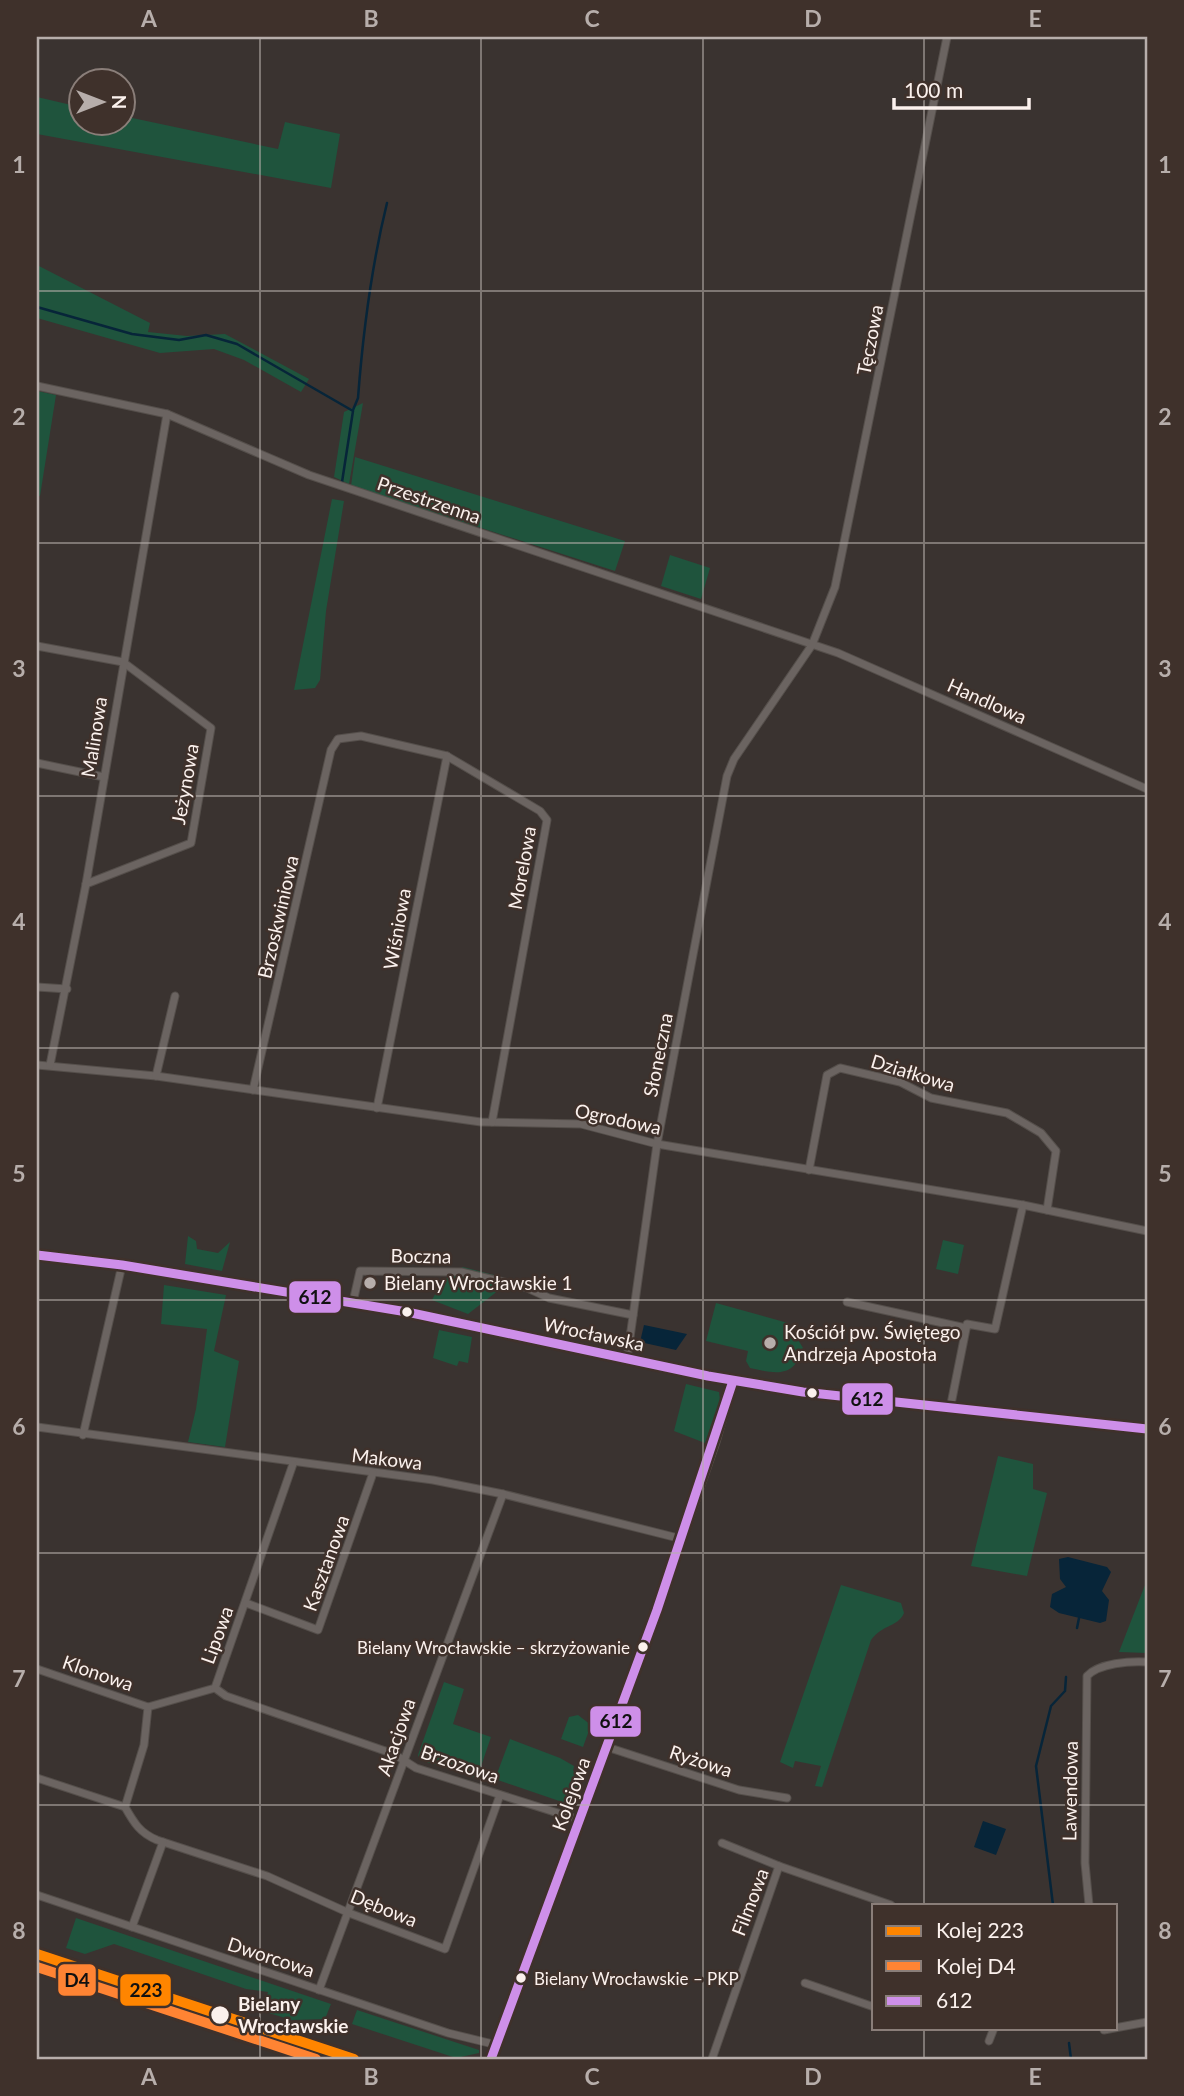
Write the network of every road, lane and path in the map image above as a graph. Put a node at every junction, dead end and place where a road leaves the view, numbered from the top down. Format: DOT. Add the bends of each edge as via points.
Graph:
graph roads {
  1 [pos="947,37"];
  2 [pos="37,386"];
  3 [pos="167,414"];
  4 [pos="812,645"];
  5 [pos="37,646"];
  6 [pos="123,662"];
  7 [pos="331,750"];
  8 [pos="447,756"];
  9 [pos="734,759"];
  10 [pos="37,763"];
  11 [pos="104,777"];
  12 [pos="1147,789"];
  13 [pos="86,884"];
  14 [pos="37,987"];
  15 [pos="67,989"];
  16 [pos="175,996"];
  17 [pos="37,1065"];
  18 [pos="50,1065"];
  19 [pos="156,1076"];
  20 [pos="253,1090"];
  21 [pos="377,1108"];
  22 [pos="492,1122"];
  23 [pos="657,1144"];
  24 [pos="809,1170"];
  25 [pos="1023,1205"];
  26 [pos="1047,1210"];
  27 [pos="1147,1231"];
  28 [pos="37,1255"];
  29 [pos="122,1265"];
  30 [pos="847,1302"];
  31 [pos="353,1303"];
  32 [pos="633,1315"];
  33 [pos="966,1328"];
  34 [pos="627,1359"];
  35 [pos="733,1381"];
  36 [pos="950,1409"];
  37 [pos="37,1427"];
  38 [pos="1147,1429"];
  39 [pos="82,1435"];
  40 [pos="293,1464"];
  41 [pos="373,1474"];
  42 [pos="503,1494"];
  43 [pos="682,1539"];
  44 [pos="246,1603"];
  45 [pos="1147,1662"];
  46 [pos="37,1669"];
  47 [pos="215,1688"];
  48 [pos="148,1707"];
  49 [pos="607,1747"];
  50 [pos="405,1760"];
  51 [pos="37,1778"];
  52 [pos="500,1795"];
  53 [pos="787,1798"];
  54 [pos="125,1807"];
  55 [pos="580,1820"];
  56 [pos="160,1841"];
  57 [pos="722,1843"];
  58 [pos="779,1866"];
  59 [pos="37,1895"];
  60 [pos="888,1904"];
  61 [pos="1089,1904"];
  62 [pos="349,1913"];
  63 [pos="132,1927"];
  64 [pos="805,1983"];
  65 [pos="319,1990"];
  66 [pos="872,2006"];
  67 [pos="1147,2022"];
  68 [pos="1118,2028"];
  69 [pos="993,2030"];
  70 [pos="989,2042"];
  71 [pos="496,2055"];
  72 [pos="712,2059"];
  1 -- 4 [label="street, Tęczowa" via="835,587"];
  2 -- 3 [label="street, Przestrzenna"];
  3 -- 4 [label="street, Przestrzenna" via="309,475"];
  3 -- 6 [label="street, Malinowa"];
  4 -- 9 [label="street, Tęczowa"];
  4 -- 12 [label="street, Handlowa" via="864,663"];
  5 -- 6 [label="street"];
  6 -- 11 [label="street, Malinowa"];
  6 -- 13 [label="street, Jeżynowa" via="211,728 191,844"];
  7 -- 8 [label="street, Morelowa" via="338,740 352,735"];
  7 -- 20 [label="street, Brzoskwiniowa"];
  8 -- 21 [label="street, Wiśniowa"];
  8 -- 22 [label="street, Morelowa" via="540,811 547,820"];
  9 -- 23 [label="street, Słoneczna"];
  10 -- 11 [label="street"];
  11 -- 13 [label="street, Malinowa"];
  13 -- 15 [label="street, Malinowa"];
  14 -- 15 [label="street"];
  15 -- 18 [label="street, Malinowa"];
  16 -- 19 [label="street"];
  17 -- 18 [label="street, Ogrodowa"];
  18 -- 19 [label="street, Ogrodowa"];
  19 -- 20 [label="street, Ogrodowa"];
  20 -- 21 [label="street, Ogrodowa"];
  21 -- 22 [label="street, Ogrodowa"];
  22 -- 23 [label="street, Ogrodowa" via="581,1124"];
  23 -- 24 [label="street, Ogrodowa"];
  23 -- 32 [label="street, Słoneczna"];
  24 -- 25 [label="street, Ogrodowa"];
  24 -- 26 [label="street, Działkowa" via="827,1075 840,1068 901,1082 931,1098 1007,1113 1041,1133 1056,1152"];
  25 -- 26 [label="street, Ogrodowa"];
  25 -- 33 [label="street" via="995,1329 967,1324"];
  26 -- 27 [label="street, Ogrodowa"];
  28 -- 29 [label="main road, Wrocławska"];
  29 -- 31 [label="main road, Wrocławska"];
  29 -- 39 [label="street"];
  30 -- 33 [label="street"];
  31 -- 32 [label="street, Boczna" via="360,1271 441,1270"];
  31 -- 34 [label="main road, Wrocławska"];
  32 -- 34 [label="street, Słoneczna"];
  33 -- 36 [label="street"];
  34 -- 35 [label="main road, Wrocławska"];
  35 -- 36 [label="main road, Wrocławska"];
  35 -- 43 [label="main road, Kolejowa"];
  36 -- 38 [label="main road, Wrocławska"];
  37 -- 39 [label="street, Makowa"];
  39 -- 40 [label="street, Makowa"];
  40 -- 41 [label="street, Makowa"];
  40 -- 44 [label="street, Lipowa"];
  41 -- 42 [label="street, Makowa"];
  41 -- 44 [label="street, Kasztanowa" via="318,1630"];
  42 -- 43 [label="street, Makowa"];
  42 -- 50 [label="street, Akacjowa"];
  43 -- 49 [label="main road, Kolejowa"];
  44 -- 47 [label="street, Lipowa"];
  45 -- 61 [label="street, Lawendowa" via="1127,1662 1087,1676 1085,1863"];
  46 -- 48 [label="street, Klonowa"];
  47 -- 48 [label="street, Lipowa"];
  47 -- 50 [label="street, Brzozowa" via="226,1696"];
  48 -- 54 [label="street" via="144,1745"];
  49 -- 53 [label="street, Ryżowa" via="739,1790"];
  49 -- 55 [label="main road, Kolejowa"];
  50 -- 52 [label="street, Brzozowa" via="416,1768"];
  50 -- 62 [label="street, Akacjowa"];
  51 -- 54 [label="street"];
  52 -- 55 [label="street, Brzozowa"];
  52 -- 62 [label="street, Dębowa" via="445,1949"];
  54 -- 56 [label="street" via="142,1834"];
  55 -- 71 [label="main road, Kolejowa"];
  56 -- 62 [label="street, Dębowa" via="267,1876"];
  56 -- 63 [label="street"];
  57 -- 58 [label="street"];
  58 -- 60 [label="street, Filmowa"];
  58 -- 72 [label="street, Filmowa"];
  59 -- 63 [label="street, Dworcowa"];
  62 -- 65 [label="street, Akacjowa"];
  63 -- 65 [label="street, Dworcowa"];
  64 -- 66 [label="street"];
  65 -- 71 [label="street, Dworcowa" via="448,2033"];
  67 -- 68 [label="street"];
  69 -- 70 [label="street"];
}
